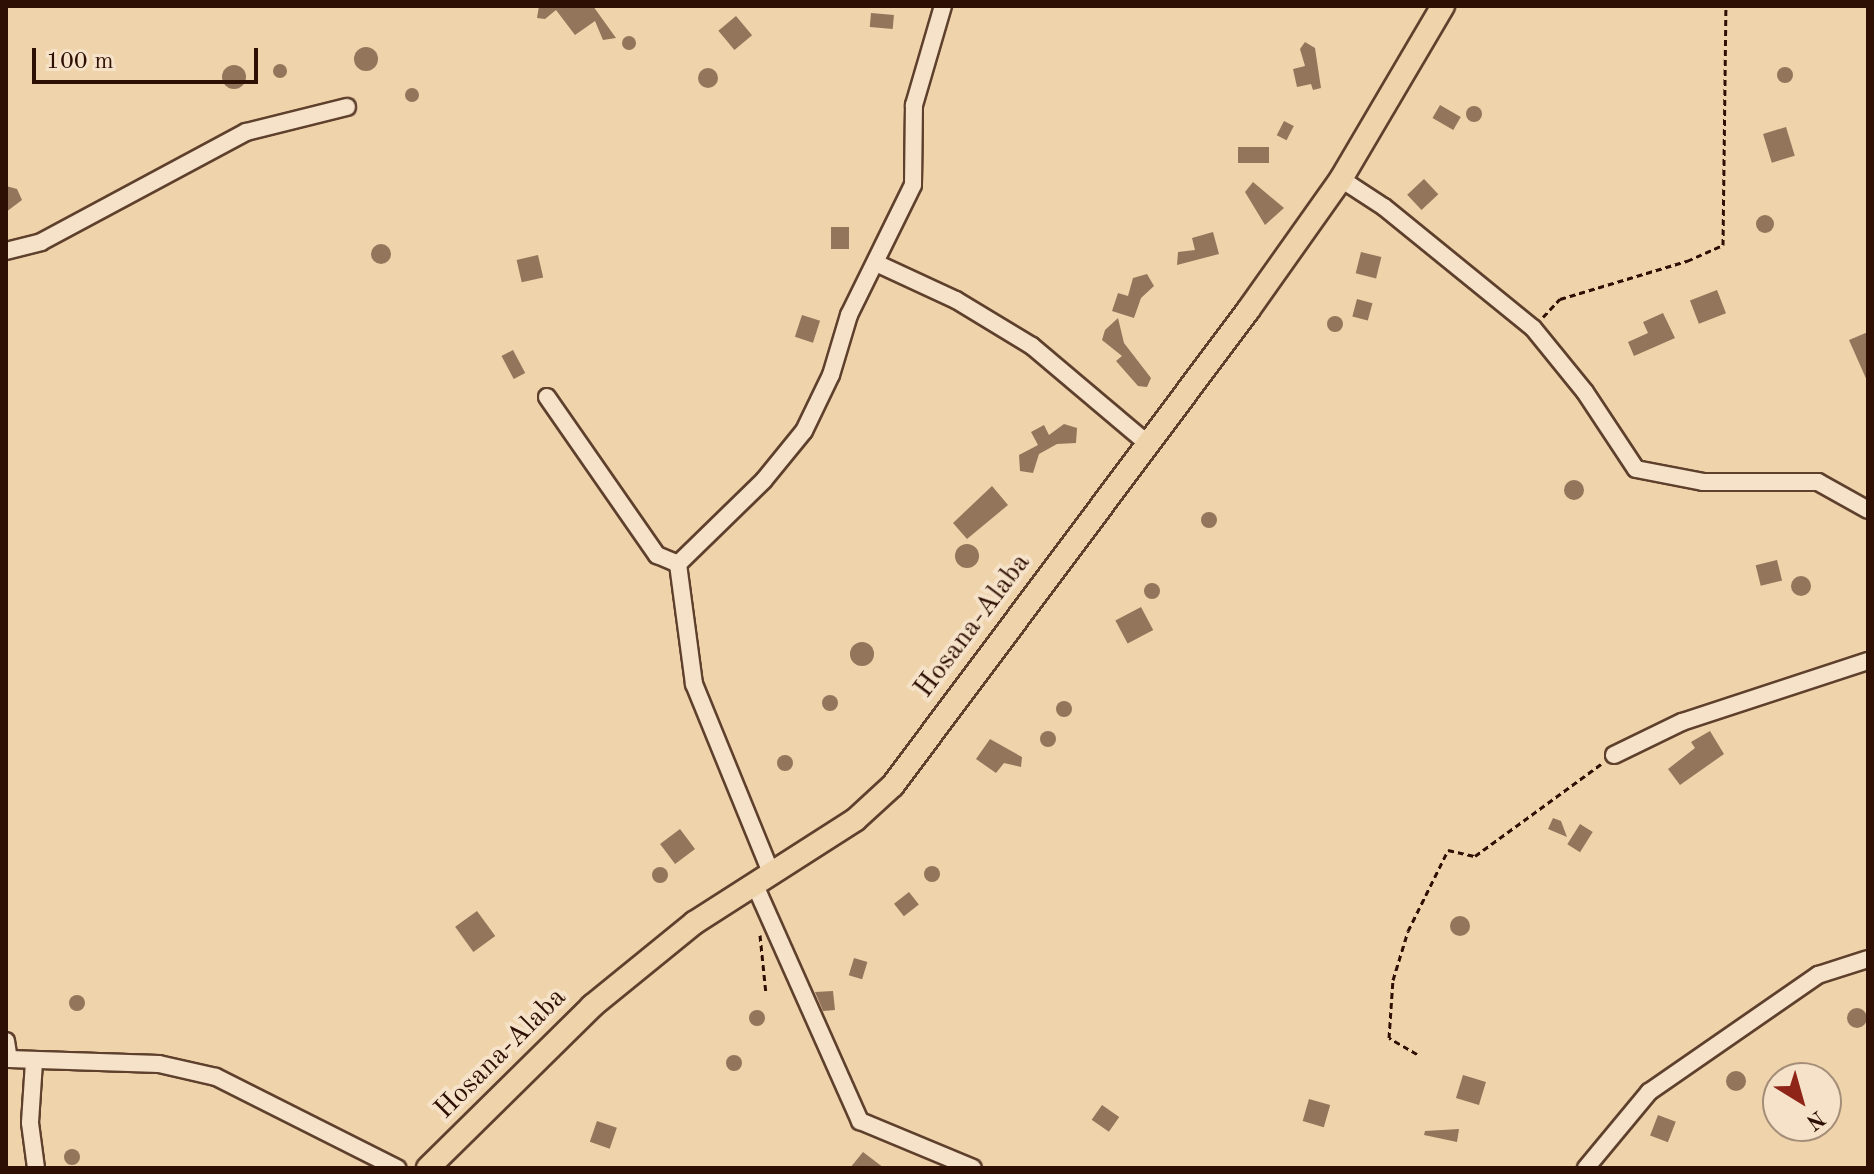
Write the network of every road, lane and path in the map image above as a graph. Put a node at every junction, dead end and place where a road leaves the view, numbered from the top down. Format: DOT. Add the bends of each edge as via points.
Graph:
graph roads {
  1 [pos="943,6"];
  2 [pos="1443,6"];
  3 [pos="1726,6"];
  4 [pos="347,107"];
  5 [pos="1341,179"];
  6 [pos="6,251"];
  7 [pos="876,263"];
  8 [pos="1533,328"];
  9 [pos="547,397"];
  10 [pos="1149,445"];
  11 [pos="1868,510"];
  12 [pos="678,564"];
  13 [pos="1868,661"];
  14 [pos="1614,755"];
  15 [pos="762,878"];
  16 [pos="1868,959"];
  17 [pos="6,1041"];
  18 [pos="1417,1054"];
  19 [pos="34,1062"];
  20 [pos="36,1168"];
  21 [pos="397,1168"];
  22 [pos="428,1168"];
  23 [pos="973,1168"];
  24 [pos="1586,1168"];
  1 -- 7 [label="street" via="914,105 913,185"];
  2 -- 5 [label="main road, Hosana-Alaba"];
  3 -- 8 [label="path" via="1723,245 1560,299"];
  4 -- 6 [label="street" via="246,132 41,242"];
  5 -- 8 [label="street" via="1384,207"];
  5 -- 10 [label="main road, Hosana-Alaba"];
  7 -- 10 [label="street" via="956,300 1032,346"];
  7 -- 12 [label="street" via="849,315 831,375 804,431 764,480"];
  8 -- 11 [label="street" via="1585,392 1636,469 1703,482 1818,482"];
  9 -- 12 [label="street" via="657,555"];
  10 -- 15 [label="main road, Hosana-Alaba" via="893,785 855,820"];
  12 -- 15 [label="street" via="694,684"];
  13 -- 14 [label="street" via="1682,722"];
  14 -- 18 [label="path" via="1475,856 1448,850 1408,931 1393,980 1389,1038"];
  15 -- 22 [label="main road, Hosana-Alaba" via="694,923 592,1006"];
  15 -- 23 [label="street" via="860,1121"];
  16 -- 24 [label="street" via="1818,975 1649,1092"];
  17 -- 19 [label="street" via="9,1059"];
  19 -- 20 [label="street" via="30,1123"];
  19 -- 21 [label="street" via="159,1064 216,1077"];
}
